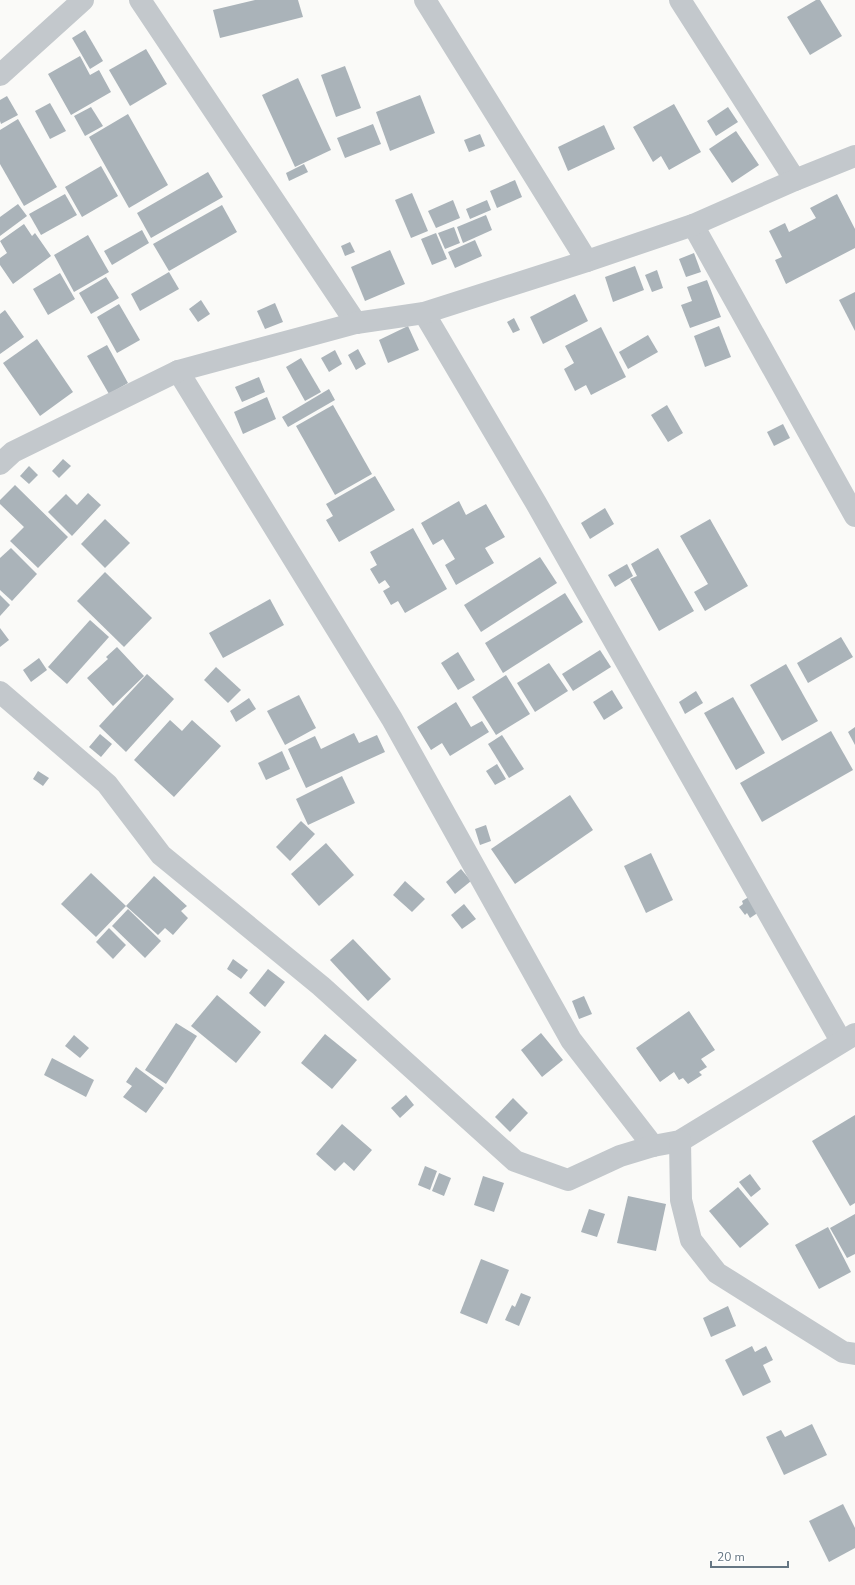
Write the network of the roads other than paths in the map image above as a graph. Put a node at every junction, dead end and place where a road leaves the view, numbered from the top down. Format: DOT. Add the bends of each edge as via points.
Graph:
graph roads {
  1 [pos="83,0"];
  2 [pos="140,0"];
  3 [pos="425,0"];
  4 [pos="680,0"];
  5 [pos="0,74"];
  6 [pos="855,156"];
  7 [pos="795,180"];
  8 [pos="693,225"];
  9 [pos="587,261"];
  10 [pos="424,313"];
  11 [pos="356,323"];
  12 [pos="178,371"];
  13 [pos="0,464"];
  14 [pos="855,516"];
  15 [pos="0,692"];
  16 [pos="848,1038"];
  17 [pos="680,1141"];
  18 [pos="653,1146"];
  19 [pos="855,1354"];
  1 -- 5 [label="street"];
  2 -- 11 [label="street"];
  3 -- 9 [label="street"];
  4 -- 7 [label="street"];
  6 -- 7 [label="street"];
  7 -- 8 [label="street"];
  8 -- 9 [label="street"];
  8 -- 14 [label="street"];
  9 -- 10 [label="street"];
  10 -- 11 [label="street"];
  10 -- 16 [label="street"];
  11 -- 12 [label="street"];
  12 -- 13 [label="street" via="13,452"];
  12 -- 18 [label="street" via="392,719 571,1040"];
  15 -- 18 [label="street" via="107,784 161,854 321,986 515,1161 568,1180 620,1156"];
  16 -- 17 [label="street"];
  17 -- 18 [label="street"];
  17 -- 19 [label="street" via="681,1200 691,1240 717,1273 843,1352"];
}
